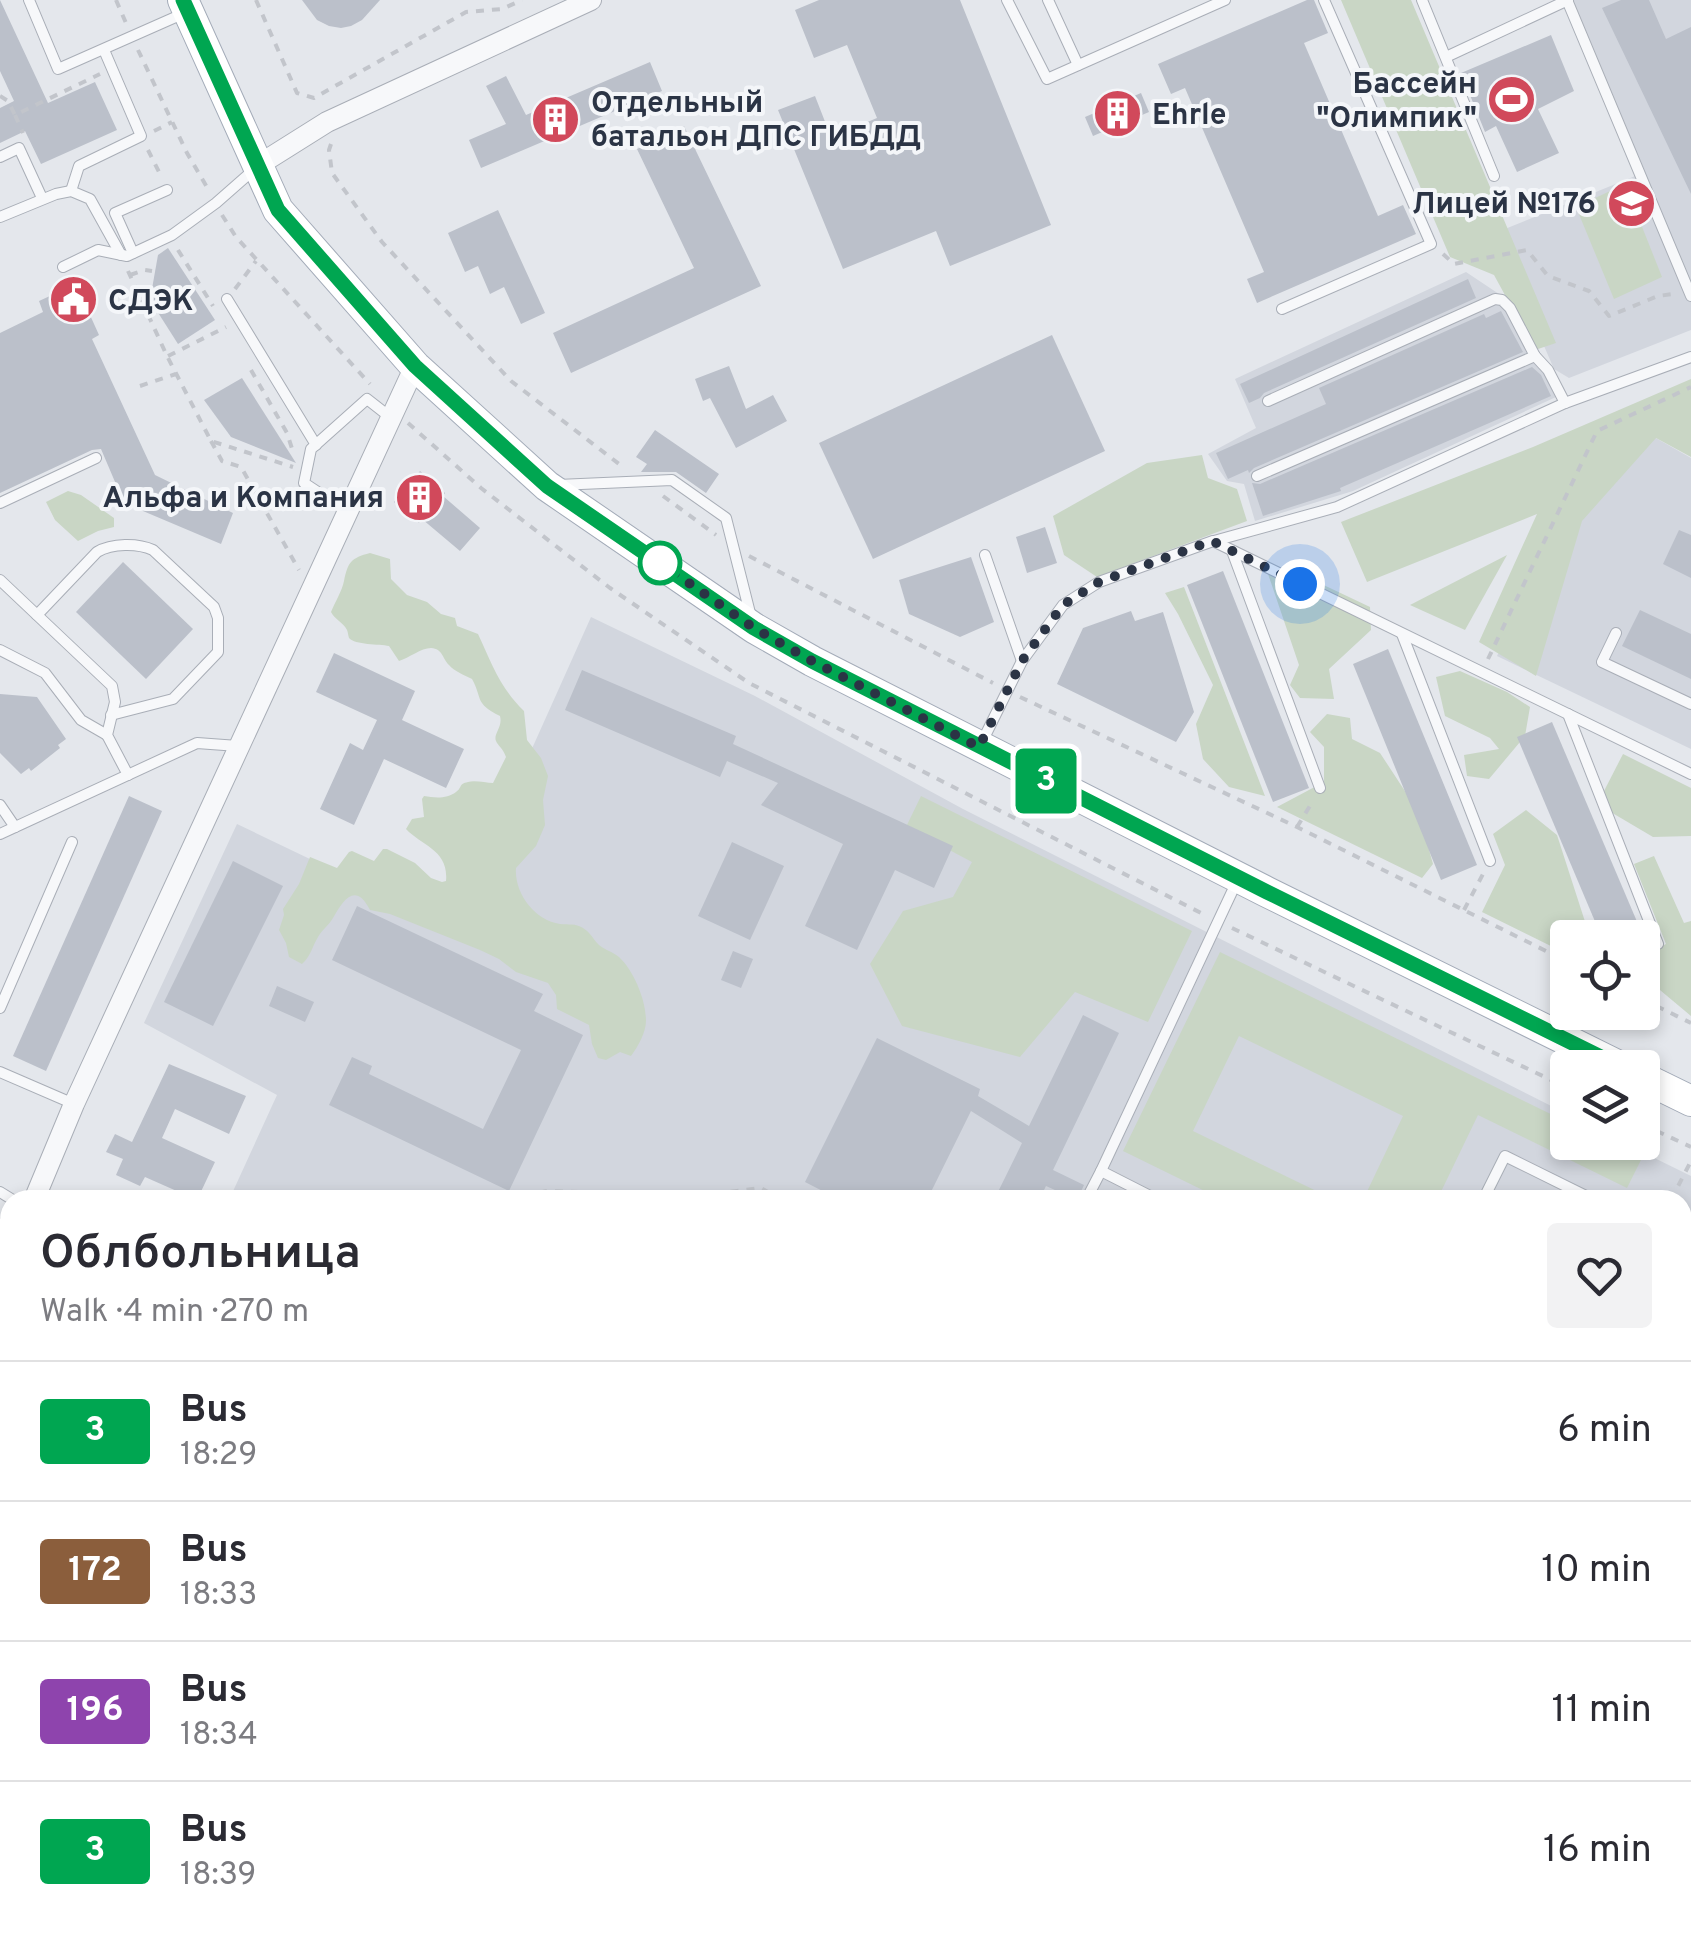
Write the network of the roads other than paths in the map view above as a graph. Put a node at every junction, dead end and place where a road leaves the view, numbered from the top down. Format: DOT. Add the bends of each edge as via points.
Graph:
graph roads {
  1 [pos="30,0"];
  2 [pos="591,0"];
  3 [pos="1007,0"];
  4 [pos="1048,0"];
  5 [pos="1225,0"];
  6 [pos="1324,0"];
  7 [pos="1422,0"];
  8 [pos="1568,0"];
  9 [pos="186,6"];
  10 [pos="104,50"];
  11 [pos="1446,57"];
  12 [pos="1078,65"];
  13 [pos="0,157"];
  14 [pos="258,166"];
  15 [pos="1494,176"];
  16 [pos="167,190"];
  17 [pos="70,191"];
  18 [pos="42,198"];
  19 [pos="0,218"];
  20 [pos="127,254"];
  21 [pos="63,268"];
  22 [pos="1689,293"];
  23 [pos="227,299"];
  24 [pos="1282,310"];
  25 [pos="1536,356"];
  26 [pos="1691,357"];
  27 [pos="415,366"];
  28 [pos="1268,401"];
  29 [pos="1564,403"];
  30 [pos="391,418"];
  31 [pos="316,445"];
  32 [pos="96,458"];
  33 [pos="1257,476"];
  34 [pos="547,486"];
  35 [pos="0,503"];
  36 [pos="348,512"];
  37 [pos="1212,541"];
  38 [pos="1232,550"];
  39 [pos="985,555"];
  40 [pos="0,580"];
  41 [pos="37,615"];
  42 [pos="754,628"];
  43 [pos="1616,633"];
  44 [pos="1402,634"];
  45 [pos="0,650"];
  46 [pos="1022,661"];
  47 [pos="1691,704"];
  48 [pos="111,714"];
  49 [pos="1568,714"];
  50 [pos="106,735"];
  51 [pos="239,746"];
  52 [pos="979,747"];
  53 [pos="1691,774"];
  54 [pos="128,775"];
  55 [pos="1320,788"];
  56 [pos="0,804"];
  57 [pos="14,827"];
  58 [pos="0,834"];
  59 [pos="72,842"];
  60 [pos="1490,861"];
  61 [pos="1239,878"];
  62 [pos="1649,920"];
  63 [pos="0,1008"];
  64 [pos="1587,1050"];
  65 [pos="0,1072"];
  66 [pos="1660,1086"];
  67 [pos="1691,1101"];
  68 [pos="74,1104"];
  69 [pos="1101,1171"];
  70 [pos="39,1190"];
  71 [pos="1091,1190"];
  72 [pos="1138,1190"];
  73 [pos="1488,1190"];
  74 [pos="1574,1190"];
  1 -- 10 [label="lane" via="58,69"];
  2 -- 14 [label="street" via="327,122"];
  3 -- 12 [label="lane" via="1047,79"];
  4 -- 12 [label="lane"];
  5 -- 12 [label="lane"];
  6 -- 24 [label="lane" via="1430,244"];
  7 -- 11 [label="lane"];
  8 -- 11 [label="lane"];
  8 -- 22 [label="lane"];
  9 -- 10 [label="lane"];
  9 -- 14 [label="main road"];
  10 -- 17 [label="lane" via="142,136 79,166"];
  11 -- 15 [label="lane"];
  13 -- 18 [label="lane" via="19,148"];
  14 -- 20 [label="lane" via="172,235"];
  14 -- 27 [label="main road" via="278,210"];
  16 -- 20 [label="lane" via="115,213"];
  17 -- 18 [label="lane"];
  17 -- 20 [label="lane" via="90,199"];
  18 -- 19 [label="lane"];
  20 -- 21 [label="lane" via="98,250"];
  23 -- 31 [label="lane"];
  25 -- 28 [label="lane" via="1510,308 1495,300"];
  25 -- 29 [label="lane"];
  25 -- 33 [label="lane"];
  26 -- 29 [label="lane"];
  27 -- 30 [label="street"];
  27 -- 34 [label="main road"];
  29 -- 37 [label="lane" via="1337,507"];
  30 -- 31 [label="lane" via="367,399"];
  30 -- 36 [label="street"];
  31 -- 36 [label="lane" via="304,483"];
  32 -- 35 [label="lane"];
  34 -- 42 [label="main road"];
  34 -- 42 [label="lane" via="672,480 726,518"];
  36 -- 51 [label="street"];
  37 -- 38 [label="lane"];
  37 -- 46 [label="lane" via="1099,582 1063,605"];
  38 -- 44 [label="lane"];
  38 -- 55 [label="lane"];
  39 -- 46 [label="lane"];
  40 -- 41 [label="lane"];
  41 -- 48 [label="lane" via="112,686"];
  41 -- 48 [label="lane" via="110,546 148,547 214,607 218,652 178,696"];
  42 -- 52 [label="main road"];
  43 -- 47 [label="lane" via="1602,662"];
  44 -- 49 [label="lane"];
  44 -- 60 [label="lane"];
  45 -- 50 [label="lane" via="45,673 82,720"];
  46 -- 52 [label="lane"];
  48 -- 50 [label="lane"];
  49 -- 53 [label="lane"];
  49 -- 62 [label="lane"];
  50 -- 54 [label="lane"];
  51 -- 54 [label="lane" via="200,742"];
  51 -- 68 [label="street"];
  52 -- 61 [label="main road"];
  54 -- 57 [label="lane"];
  56 -- 57 [label="lane"];
  57 -- 58 [label="lane"];
  59 -- 63 [label="lane"];
  61 -- 64 [label="main road"];
  61 -- 69 [label="lane"];
  65 -- 68 [label="lane"];
  66 -- 67 [label="main road"];
  68 -- 70 [label="street"];
  69 -- 71 [label="lane"];
  69 -- 72 [label="lane"];
  73 -- 74 [label="lane" via="1505,1156"];
}
